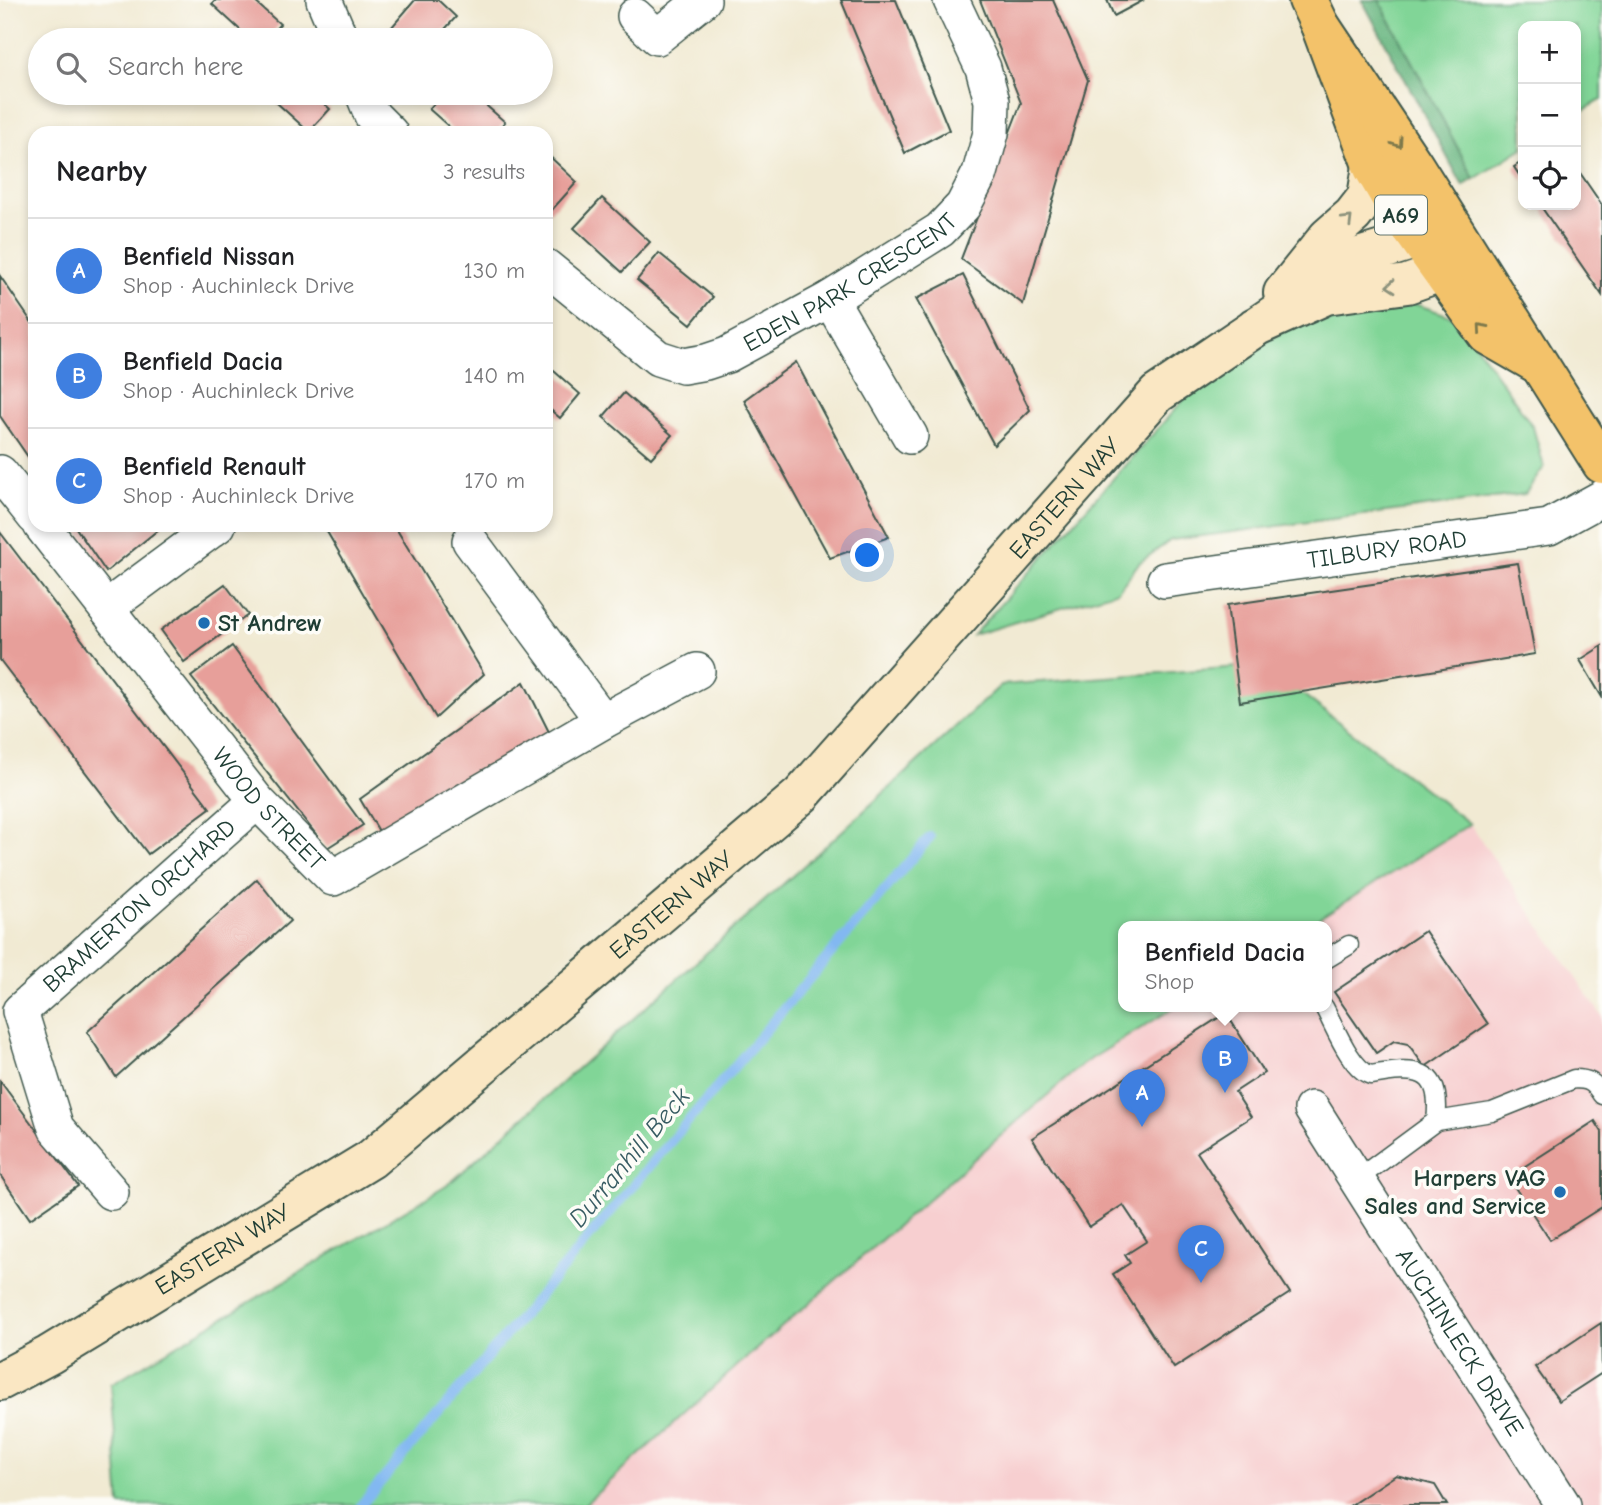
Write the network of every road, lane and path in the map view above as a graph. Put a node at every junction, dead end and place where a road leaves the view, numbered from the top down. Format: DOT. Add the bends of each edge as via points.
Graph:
graph roads {
  1 [pos="324,0"];
  2 [pos="703,0"];
  3 [pos="951,0"];
  4 [pos="1314,12"];
  5 [pos="635,16"];
  6 [pos="336,28"];
  7 [pos="368,105"];
  8 [pos="383,126"];
  9 [pos="1372,166"];
  10 [pos="1456,234"];
  11 [pos="1418,239"];
  12 [pos="1441,272"];
  13 [pos="553,273"];
  14 [pos="830,299"];
  15 [pos="1255,327"];
  16 [pos="1538,365"];
  17 [pos="910,436"];
  18 [pos="1602,464"];
  19 [pos="0,472"];
  20 [pos="1602,498"];
  21 [pos="28,508"];
  22 [pos="46,532"];
  23 [pos="209,532"];
  24 [pos="470,541"];
  25 [pos="1165,580"];
  26 [pos="106,608"];
  27 [pos="697,671"];
  28 [pos="603,721"];
  29 [pos="257,801"];
  30 [pos="1349,944"];
  31 [pos="1332,955"];
  32 [pos="10,1002"];
  33 [pos="1327,1012"];
  34 [pos="1602,1095"];
  35 [pos="1312,1109"];
  36 [pos="1436,1121"];
  37 [pos="1356,1180"];
  38 [pos="111,1192"];
  39 [pos="0,1381"];
  40 [pos="1563,1505"];
  1 -- 6 [label="street"];
  2 -- 5 [label="street" via="657,37"];
  3 -- 14 [label="street, EDEN PARK CRESCENT" via="984,68 992,102 991,133 980,173 963,206 940,230"];
  4 -- 9 [label="main road, A69"];
  4 -- 10 [label="main road, A69, one-way"];
  7 -- 8 [label="street"];
  9 -- 11 [label="main road, A69"];
  15 -- 9 [label="street, EASTERN WAY, one-way" via="1367,197"];
  10 -- 11 [label="street, EASTERN WAY"];
  10 -- 12 [label="street"];
  10 -- 16 [label="main road, A69"];
  11 -- 12 [label="main road, A69"];
  11 -- 15 [label="street, EASTERN WAY" via="1359,257"];
  12 -- 15 [label="street, EASTERN WAY, one-way" via="1407,284 1326,295"];
  16 -- 12 [label="main road, A69, one-way" via="1487,335"];
  13 -- 14 [label="street, EDEN PARK CRESCENT" via="657,358 683,366 727,355"];
  14 -- 17 [label="street"];
  15 -- 39 [label="street, EASTERN WAY" via="1157,394 802,795 371,1159"];
  16 -- 18 [label="main road, A69"];
  19 -- 21 [label="street"];
  20 -- 25 [label="street, TILBURY ROAD" via="1549,527"];
  22 -- 26 [label="street, WOOD STREET"];
  23 -- 26 [label="street"];
  24 -- 28 [label="street"];
  26 -- 29 [label="street, WOOD STREET"];
  27 -- 28 [label="street, WOOD STREET"];
  28 -- 29 [label="street, WOOD STREET" via="333,878"];
  29 -- 32 [label="street, BRAMERTON ORCHARD"];
  30 -- 31 [label="lane"];
  32 -- 38 [label="street, BRAMERTON ORCHARD" via="56,1128"];
  33 -- 36 [label="lane" via="1364,1073 1412,1070 1426,1076 1435,1091"];
  34 -- 36 [label="lane" via="1595,1083 1574,1079 1492,1112"];
  35 -- 37 [label="street, AUCHINLECK DRIVE"];
  36 -- 37 [label="lane"];
  37 -- 40 [label="street, AUCHINLECK DRIVE"];
}
